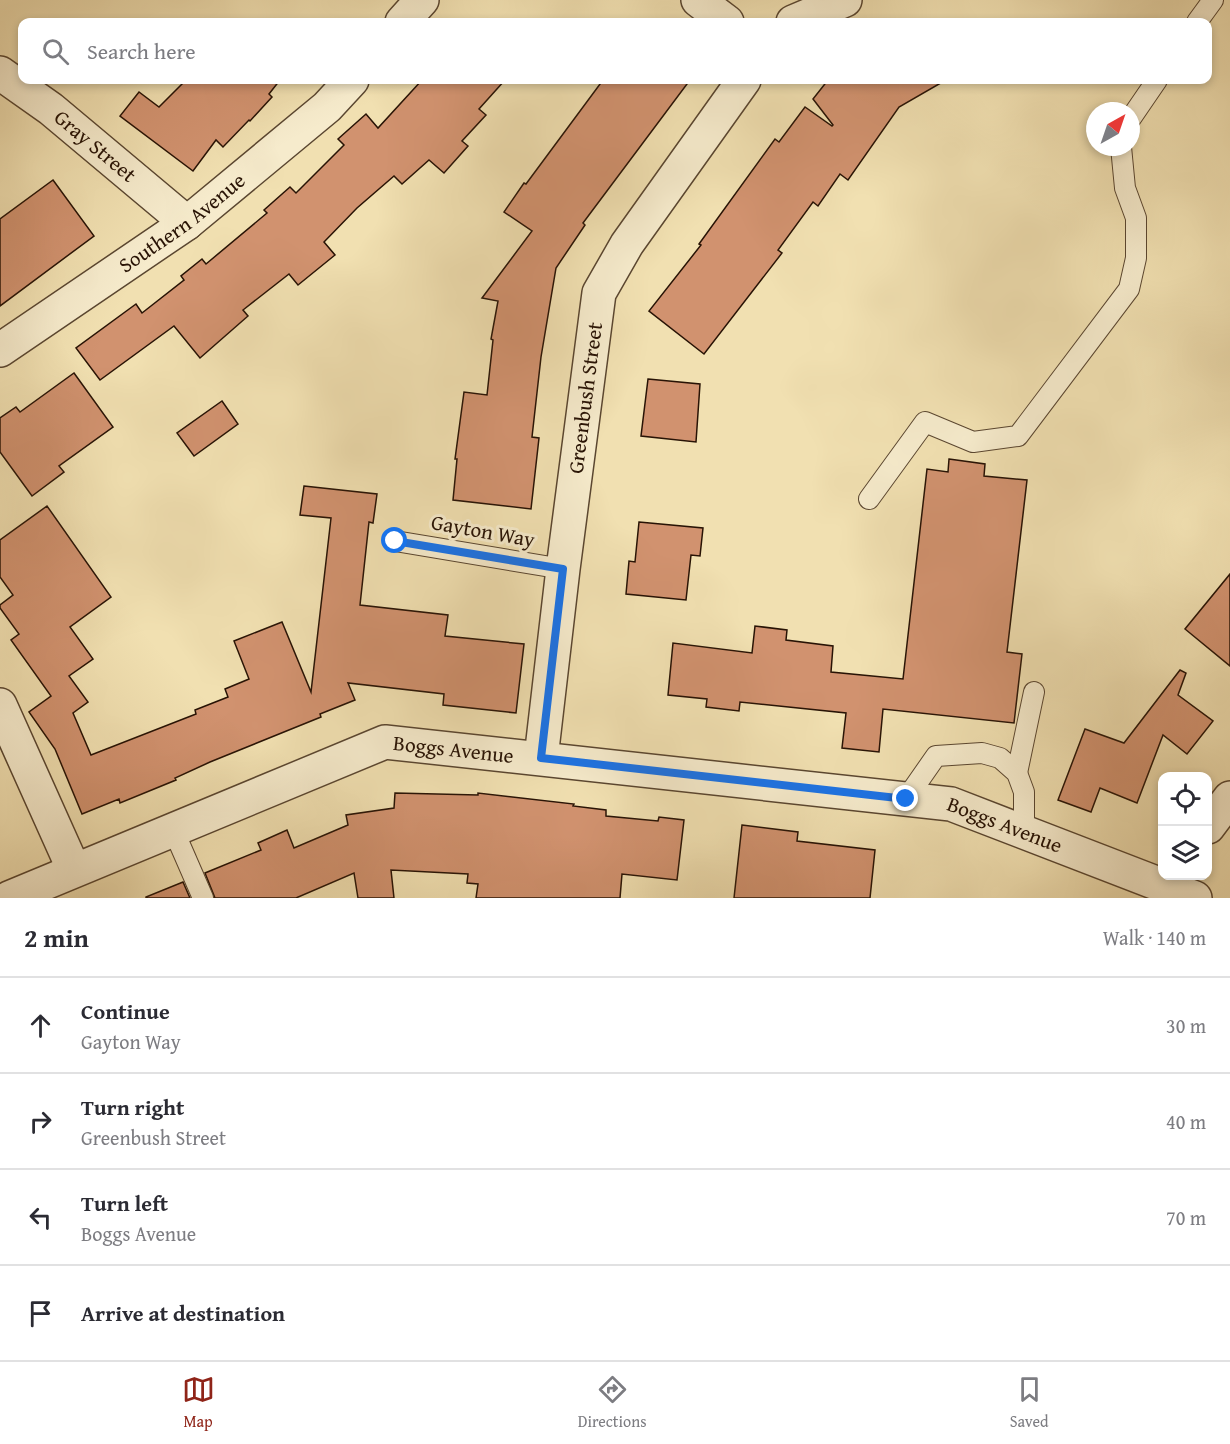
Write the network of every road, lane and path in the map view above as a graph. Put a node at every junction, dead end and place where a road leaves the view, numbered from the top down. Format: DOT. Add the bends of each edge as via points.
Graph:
graph roads {
  1 [pos="422,0"];
  2 [pos="698,0"];
  3 [pos="845,0"];
  4 [pos="1213,0"];
  5 [pos="406,18"];
  6 [pos="722,18"];
  7 [pos="802,18"];
  8 [pos="1200,18"];
  9 [pos="0,73"];
  10 [pos="347,84"];
  11 [pos="741,84"];
  12 [pos="1154,84"];
  13 [pos="1140,105"];
  14 [pos="1122,156"];
  15 [pos="188,223"];
  16 [pos="0,350"];
  17 [pos="869,499"];
  18 [pos="395,541"];
  19 [pos="563,569"];
  20 [pos="1034,692"];
  21 [pos="0,705"];
  22 [pos="541,758"];
  23 [pos="1017,773"];
  24 [pos="1230,798"];
  25 [pos="906,799"];
  26 [pos="1209,826"];
  27 [pos="173,829"];
  28 [pos="1024,832"];
  29 [pos="74,870"];
  30 [pos="1158,877"];
  31 [pos="1166,880"];
  32 [pos="9,898"];
  33 [pos="203,898"];
  34 [pos="1196,898"];
  1 -- 5 [label="street"];
  2 -- 6 [label="street"];
  3 -- 7 [label="street"];
  4 -- 8 [label="lane"];
  9 -- 15 [label="street, Gray Street" via="51,109"];
  10 -- 15 [label="street, Southern Avenue" via="327,107"];
  11 -- 19 [label="street, Greenbush Street" via="627,244 599,292"];
  12 -- 13 [label="lane"];
  14 -- 17 [label="lane" via="1125,188 1136,218 1136,258 1130,289 1018,436 973,442 925,422"];
  15 -- 16 [label="street, Southern Avenue"];
  18 -- 19 [label="lane, Gayton Way"];
  19 -- 22 [label="street, Greenbush Street"];
  20 -- 23 [label="lane"];
  21 -- 29 [label="street"];
  22 -- 25 [label="street, Boggs Avenue"];
  22 -- 27 [label="street, Boggs Avenue" via="386,742"];
  23 -- 25 [label="lane" via="1000,758 982,753 936,756"];
  23 -- 28 [label="lane" via="1024,792"];
  24 -- 26 [label="street"];
  25 -- 28 [label="street, Boggs Avenue" via="951,804"];
  27 -- 29 [label="street, Boggs Avenue"];
  27 -- 33 [label="lane"];
  28 -- 30 [label="street, Boggs Avenue"];
  29 -- 32 [label="street, Boggs Avenue"];
  31 -- 34 [label="street, Boggs Avenue"];
}
